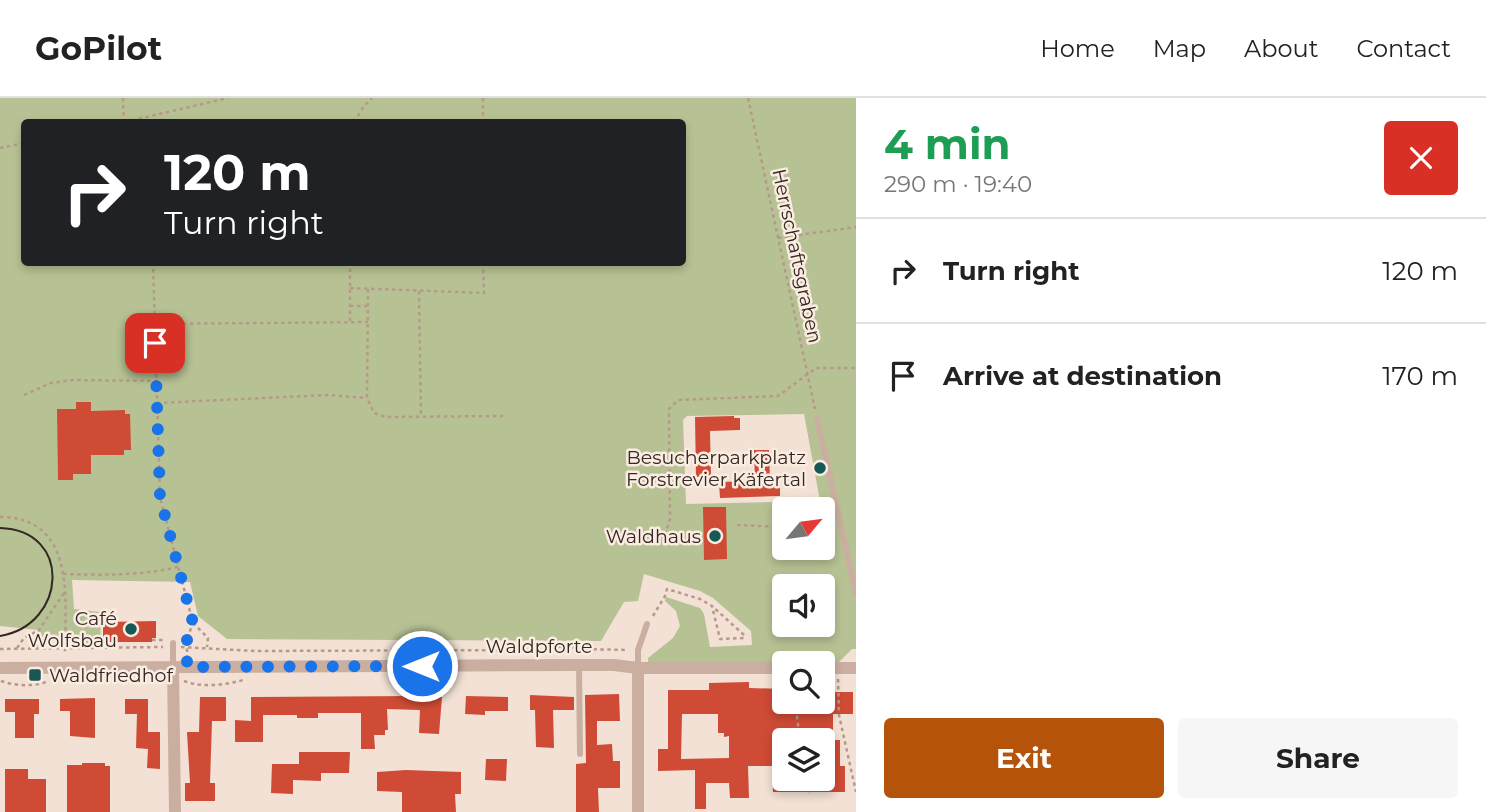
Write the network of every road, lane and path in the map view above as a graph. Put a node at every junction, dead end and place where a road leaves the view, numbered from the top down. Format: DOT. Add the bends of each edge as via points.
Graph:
graph roads {
  1 [pos="123,98"];
  2 [pos="228,98"];
  3 [pos="372,98"];
  4 [pos="483,98"];
  5 [pos="748,98"];
  6 [pos="124,119"];
  7 [pos="137,119"];
  8 [pos="356,119"];
  9 [pos="483,119"];
  10 [pos="21,144"];
  11 [pos="0,148"];
  12 [pos="856,226"];
  13 [pos="778,238"];
  14 [pos="152,266"];
  15 [pos="350,266"];
  16 [pos="484,266"];
  17 [pos="350,288"];
  18 [pos="368,289"];
  19 [pos="419,291"];
  20 [pos="350,306"];
  21 [pos="368,306"];
  22 [pos="350,321"];
  23 [pos="368,321"];
  24 [pos="155,324"];
  25 [pos="856,368"];
  26 [pos="808,374"];
  27 [pos="157,381"];
  28 [pos="24,395"];
  29 [pos="367,398"];
  30 [pos="157,402"];
  31 [pos="505,416"];
  32 [pos="421,417"];
  33 [pos="817,419"];
  34 [pos="0,517"];
  35 [pos="737,525"];
  36 [pos="772,526"];
  37 [pos="665,535"];
  38 [pos="179,566"];
  39 [pos="63,573"];
  40 [pos="64,592"];
  41 [pos="856,594"];
  42 [pos="712,606"];
  43 [pos="193,623"];
  44 [pos="647,624"];
  45 [pos="39,630"];
  46 [pos="152,640"];
  47 [pos="174,645"];
  48 [pos="65,647"];
  49 [pos="155,647"];
  50 [pos="187,647"];
  51 [pos="207,647"];
  52 [pos="17,648"];
  53 [pos="36,648"];
  54 [pos="0,649"];
  55 [pos="638,650"];
  56 [pos="579,665"];
  57 [pos="180,667"];
  58 [pos="0,668"];
  59 [pos="65,668"];
  60 [pos="638,668"];
  61 [pos="772,668"];
  62 [pos="838,668"];
  63 [pos="856,668"];
  64 [pos="580,754"];
  65 [pos="856,792"];
  66 [pos="175,812"];
  67 [pos="638,812"];
  1 -- 6 [label="path"];
  2 -- 7 [label="path"];
  3 -- 8 [label="path"];
  4 -- 9 [label="path"];
  5 -- 13 [label="path, Herrschaftsgraben"];
  10 -- 11 [label="path"];
  12 -- 13 [label="path"];
  13 -- 26 [label="path, Herrschaftsgraben"];
  14 -- 24 [label="path"];
  15 -- 17 [label="path"];
  16 -- 19 [label="path" via="484,293"];
  17 -- 18 [label="path"];
  17 -- 20 [label="path"];
  18 -- 19 [label="path"];
  18 -- 21 [label="path"];
  19 -- 32 [label="path"];
  20 -- 21 [label="path"];
  20 -- 22 [label="path"];
  21 -- 23 [label="path"];
  22 -- 23 [label="path"];
  22 -- 24 [label="path"];
  23 -- 29 [label="path"];
  24 -- 27 [label="path"];
  25 -- 26 [label="path" via="816,368"];
  26 -- 33 [label="path, Herrschaftsgraben"];
  26 -- 37 [label="path" via="778,397 678,400 669,409 670,519"];
  27 -- 28 [label="path" via="72,380"];
  27 -- 30 [label="path"];
  29 -- 30 [label="path" via="328,395"];
  29 -- 32 [label="path" via="374,413"];
  30 -- 38 [label="path" via="160,497"];
  31 -- 32 [label="path"];
  33 -- 41 [label="lane"];
  34 -- 39 [label="path" via="27,522 44,532 57,551"];
  35 -- 36 [label="path"];
  38 -- 39 [label="path" via="124,576"];
  38 -- 43 [label="path"];
  39 -- 40 [label="path"];
  40 -- 45 [label="path"];
  40 -- 48 [label="path"];
  42 -- 42 [label="path" via="720,639 744,638 744,635"];
  42 -- 44 [label="path" via="667,589"];
  43 -- 50 [label="path"];
  43 -- 51 [label="path" via="208,638"];
  44 -- 55 [label="lane"];
  45 -- 52 [label="path"];
  45 -- 53 [label="path"];
  46 -- 49 [label="path"];
  47 -- 49 [label="path"];
  47 -- 50 [label="path"];
  47 -- 57 [label="lane"];
  48 -- 49 [label="path"];
  48 -- 53 [label="path"];
  48 -- 59 [label="path"];
  50 -- 51 [label="path"];
  50 -- 57 [label="path"];
  51 -- 55 [label="path" via="255,651 541,650 564,646"];
  52 -- 53 [label="path"];
  52 -- 54 [label="path"];
  55 -- 60 [label="lane"];
  56 -- 57 [label="street, Waldpforte"];
  56 -- 60 [label="street, Waldpforte"];
  56 -- 64 [label="lane"];
  57 -- 59 [label="street, Waldpforte"];
  57 -- 66 [label="street"];
  58 -- 59 [label="street, Waldpforte"];
  60 -- 61 [label="street, Waldpforte"];
  60 -- 67 [label="street"];
  62 -- 63 [label="street"];
  62 -- 65 [label="path" via="839,715"];
}
